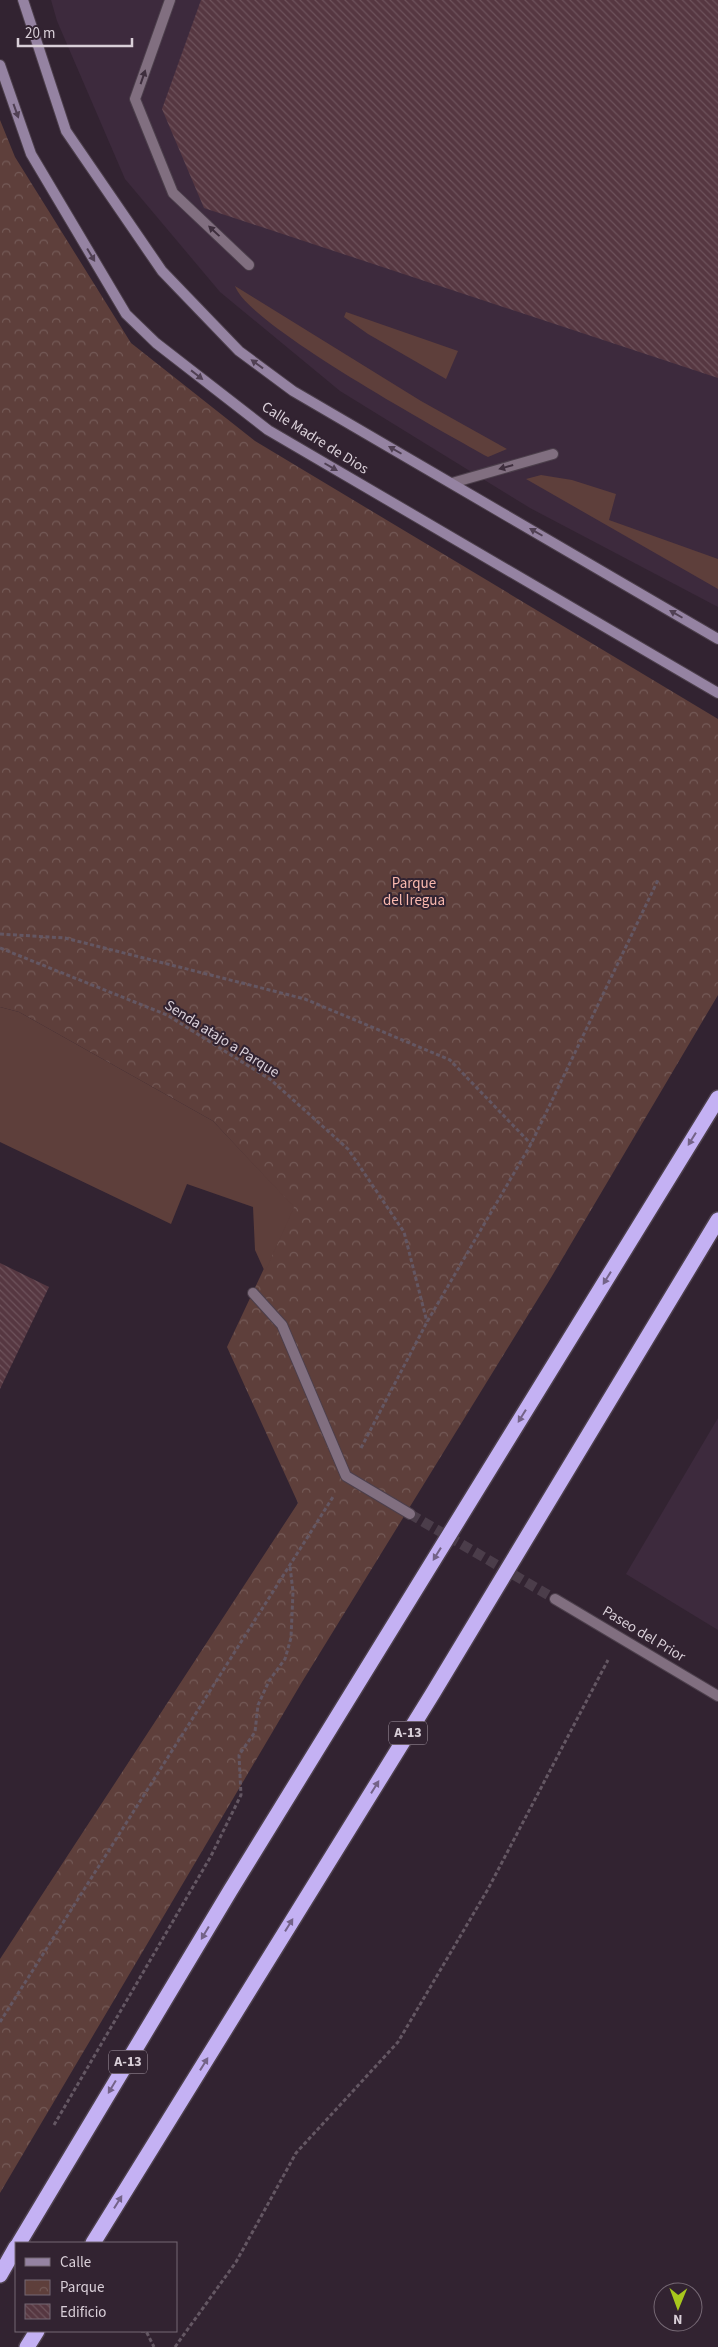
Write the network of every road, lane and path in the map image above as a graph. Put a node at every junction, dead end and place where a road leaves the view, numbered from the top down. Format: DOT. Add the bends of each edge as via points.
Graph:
graph roads {
  1 [pos="22,0"];
  2 [pos="170,0"];
  3 [pos="0,65"];
  4 [pos="249,265"];
  5 [pos="553,454"];
  6 [pos="452,483"];
  7 [pos="718,639"];
  8 [pos="718,693"];
  9 [pos="658,880"];
  10 [pos="0,934"];
  11 [pos="0,948"];
  12 [pos="718,1098"];
  13 [pos="531,1144"];
  14 [pos="718,1220"];
  15 [pos="253,1293"];
  16 [pos="428,1322"];
  17 [pos="346,1476"];
  18 [pos="410,1514"];
  19 [pos="290,1566"];
  20 [pos="555,1599"];
  21 [pos="612,1651"];
  22 [pos="718,1696"];
  23 [pos="0,2022"];
  24 [pos="50,2132"];
  25 [pos="22,2238"];
  26 [pos="93,2242"];
  27 [pos="15,2249"];
  28 [pos="0,2275"];
  29 [pos="36,2332"];
  30 [pos="146,2332"];
  31 [pos="27,2347"];
  32 [pos="154,2347"];
  33 [pos="175,2347"];
  6 -- 1 [label="main road, Calle Madre de Dios, one-way" via="293,391 239,351 162,271 66,131"];
  4 -- 2 [label="street, one-way" via="173,193 135,99"];
  3 -- 8 [label="main road, Calle Madre de Dios, one-way" via="32,154 126,314 156,343 268,430"];
  5 -- 6 [label="street, one-way"];
  7 -- 6 [label="main road, Calle Madre de Dios, one-way"];
  9 -- 13 [label="path"];
  10 -- 13 [label="path" via="65,938 305,999 450,1060"];
  11 -- 16 [label="path, Senda atajo a Parque" via="167,1015 271,1080 348,1149 404,1232"];
  12 -- 25 [label="highway, A-13, one-way" via="230,1891"];
  13 -- 16 [label="path"];
  26 -- 14 [label="highway, A-13, one-way" via="433,1693"];
  15 -- 17 [label="street" via="282,1326"];
  16 -- 17 [label="path"];
  17 -- 18 [label="street"];
  17 -- 19 [label="path"];
  19 -- 23 [label="path"];
  19 -- 24 [label="path" via="294,1592 291,1638 285,1659 269,1681 258,1705 255,1732 239,1755 241,1795 211,1856"];
  20 -- 22 [label="street, Paseo del Prior"];
  21 -- 33 [label="path" via="488,1889 398,2042 296,2152 236,2262"];
  27 -- 28 [label="highway"];
  29 -- 31 [label="highway"];
  30 -- 32 [label="path"];
}
